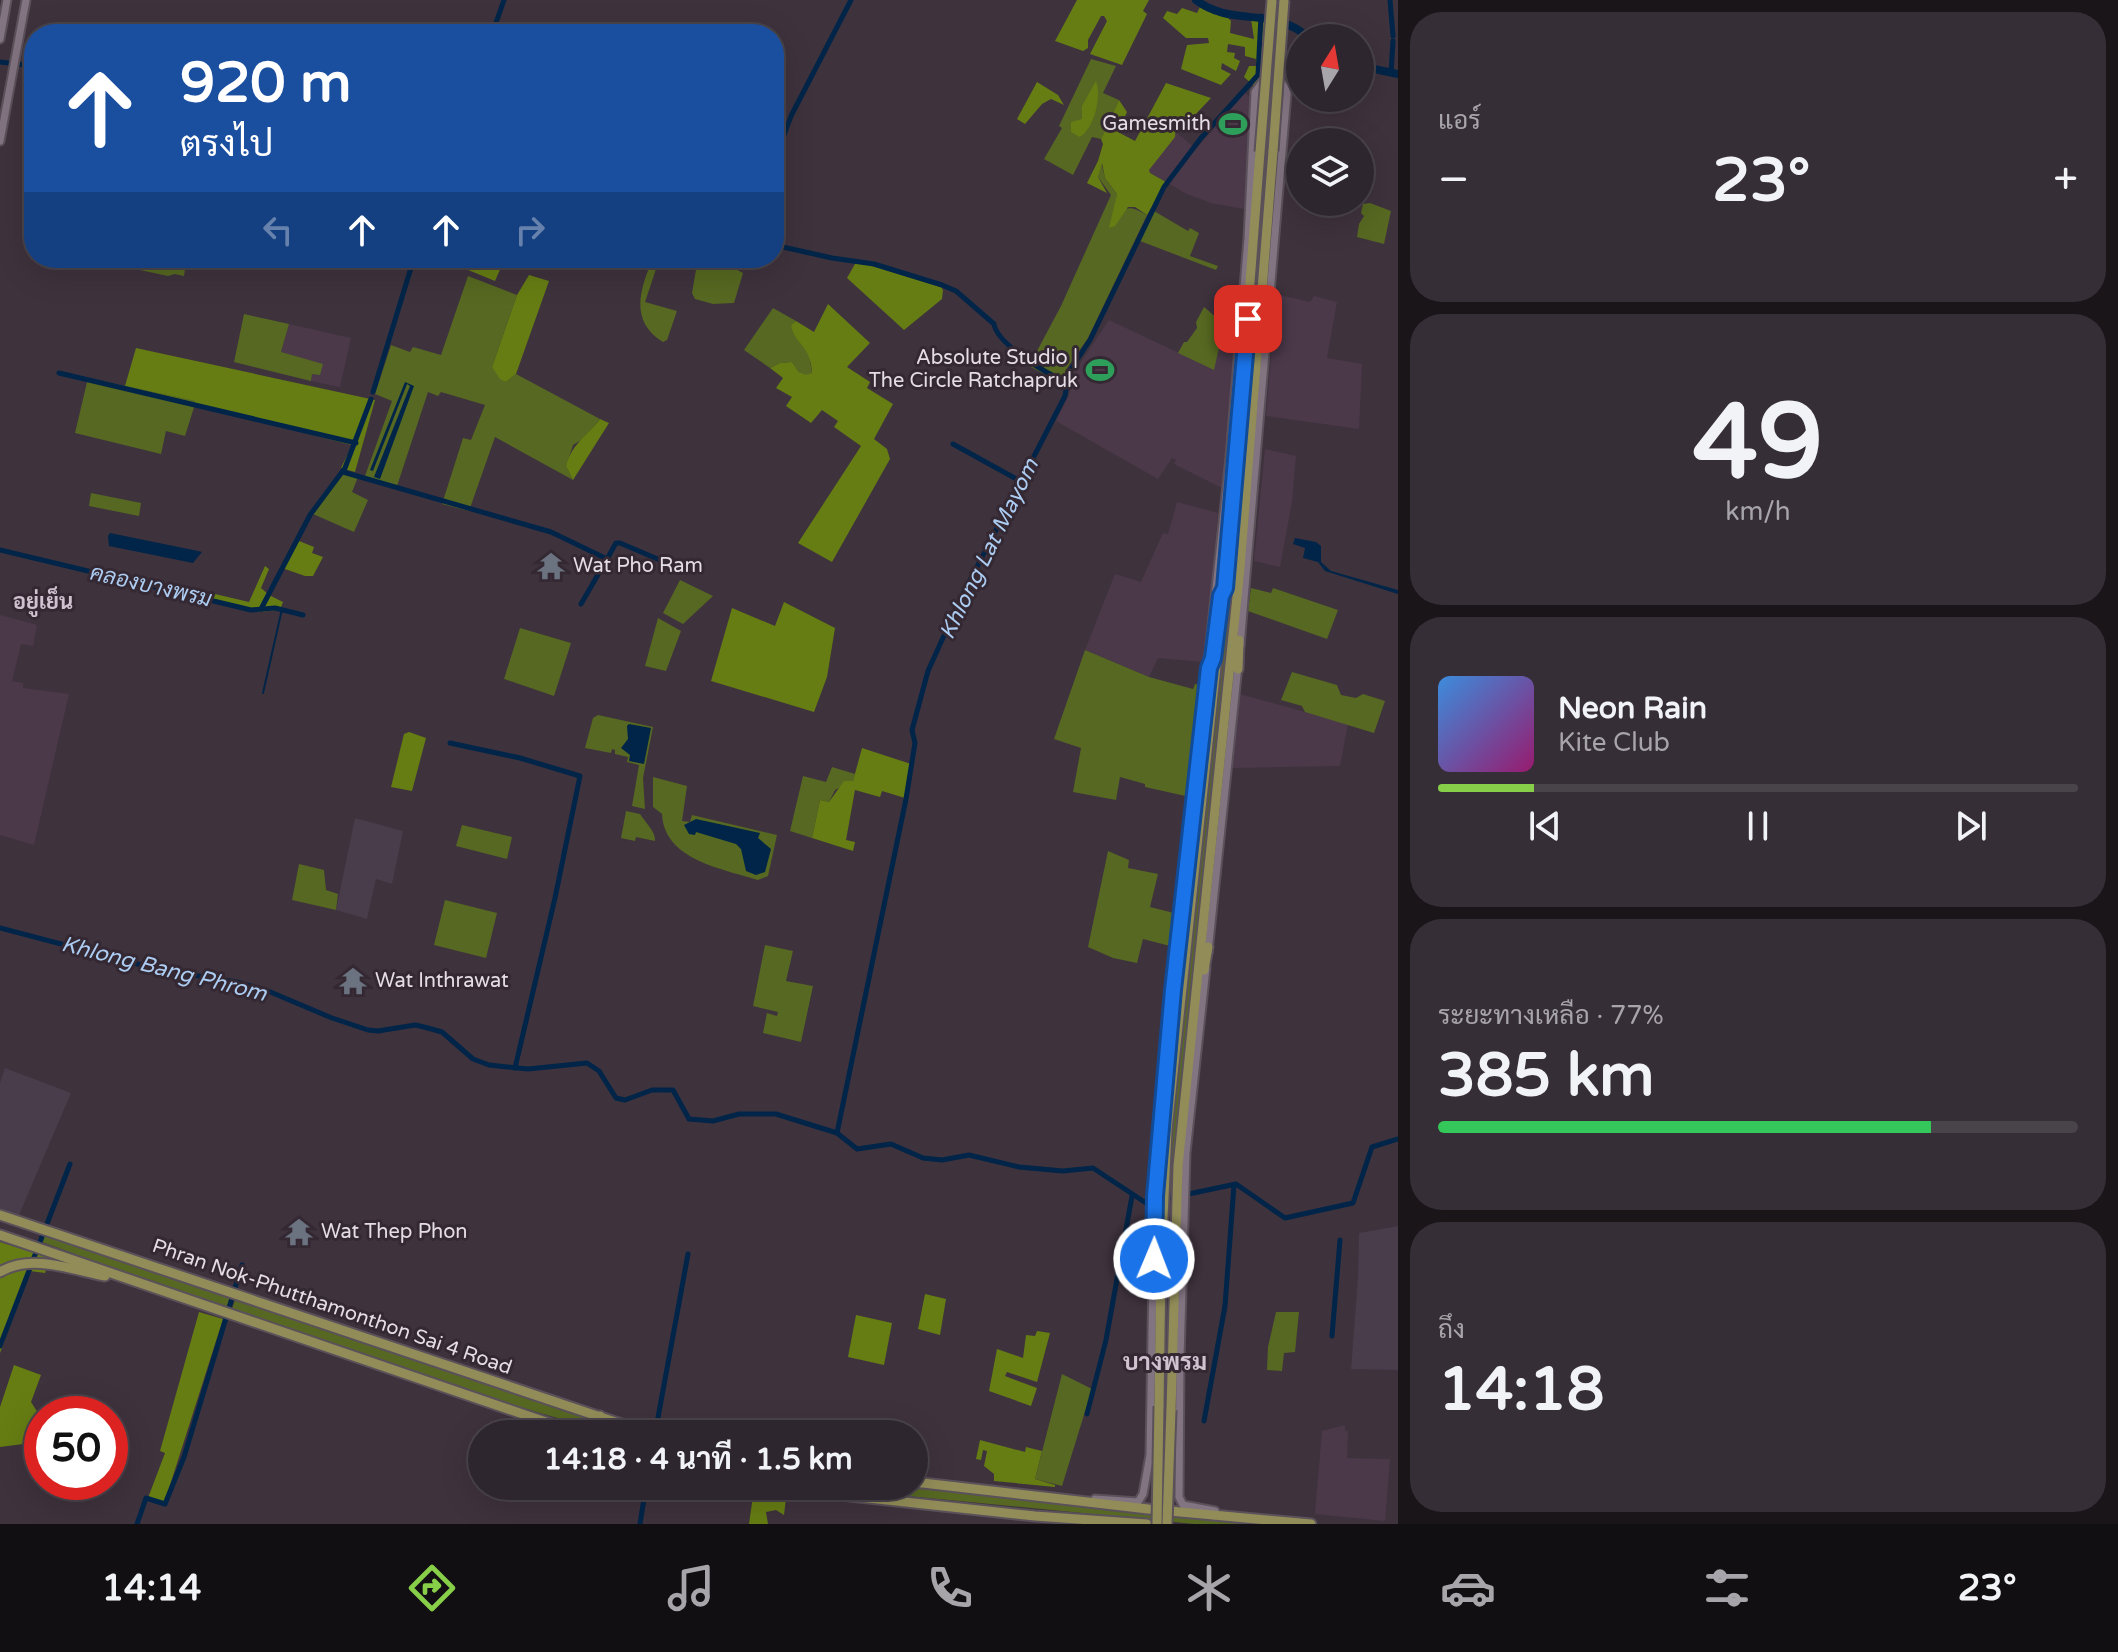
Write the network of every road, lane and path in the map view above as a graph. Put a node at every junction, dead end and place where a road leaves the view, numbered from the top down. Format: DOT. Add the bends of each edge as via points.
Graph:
graph roads {
  1 [pos="7,0"];
  2 [pos="26,0"];
  3 [pos="1272,0"];
  4 [pos="1284,0"];
  5 [pos="0,39"];
  6 [pos="0,141"];
  7 [pos="1257,154"];
  8 [pos="1272,176"];
  9 [pos="1276,206"];
  10 [pos="1255,226"];
  11 [pos="1242,322"];
  12 [pos="1240,568"];
  13 [pos="1225,588"];
  14 [pos="1209,668"];
  15 [pos="1238,669"];
  16 [pos="1184,903"];
  17 [pos="1208,947"];
  18 [pos="1181,994"];
  19 [pos="1196,1001"];
  20 [pos="1181,1186"];
  21 [pos="1179,1210"];
  22 [pos="1158,1213"];
  23 [pos="0,1215"];
  24 [pos="0,1235"];
  25 [pos="1154,1245"];
  26 [pos="0,1272"];
  27 [pos="136,1282"];
  28 [pos="1161,1303"];
  29 [pos="600,1416"];
  30 [pos="540,1420"];
  31 [pos="604,1420"];
  32 [pos="612,1420"];
  33 [pos="1150,1455"];
  34 [pos="1179,1457"];
  35 [pos="928,1483"];
  36 [pos="1057,1497"];
  37 [pos="890,1500"];
  38 [pos="1241,1517"];
  39 [pos="1089,1521"];
  40 [pos="1105,1524"];
  41 [pos="1147,1524"];
  42 [pos="1157,1524"];
  43 [pos="1167,1524"];
  44 [pos="1311,1524"];
  1 -- 5 [label="main road"];
  2 -- 6 [label="main road"];
  3 -- 7 [label="main road, bridge"];
  4 -- 8 [label="main road, bridge"];
  7 -- 9 [label="main road" via="1256,88 1273,80 1287,93"];
  7 -- 10 [label="main road"];
  7 -- 11 [label="main road"];
  8 -- 9 [label="main road"];
  8 -- 12 [label="main road"];
  9 -- 15 [label="main road"];
  10 -- 11 [label="main road"];
  10 -- 13 [label="main road"];
  11 -- 14 [label="main road"];
  12 -- 15 [label="main road"];
  12 -- 19 [label="main road"];
  13 -- 14 [label="main road"];
  13 -- 18 [label="main road"];
  14 -- 16 [label="main road"];
  15 -- 17 [label="main road"];
  16 -- 18 [label="main road"];
  16 -- 22 [label="main road" via="1155,1196"];
  17 -- 19 [label="main road"];
  17 -- 20 [label="main road"];
  18 -- 22 [label="main road"];
  19 -- 20 [label="main road"];
  20 -- 21 [label="main road"];
  21 -- 34 [label="main road"];
  21 -- 43 [label="main road, bridge"];
  22 -- 25 [label="main road"];
  22 -- 28 [label="main road"];
  23 -- 29 [label="main road, Phran Nok-Phutthamonthon Sai 4 Road"];
  24 -- 27 [label="main road, Phran Nok-Phutthamonthon Sai 4 Road"];
  25 -- 28 [label="main road"];
  25 -- 33 [label="main road"];
  26 -- 27 [label="main road" via="30,1263"];
  27 -- 30 [label="main road, Phran Nok-Phutthamonthon Sai 4 Road"];
  28 -- 42 [label="main road, bridge"];
  29 -- 31 [label="main road"];
  29 -- 32 [label="main road, Phran Nok-Phutthamonthon Sai 4 Road"];
  33 -- 34 [label="main road" via="1155,1485 1162,1490 1171,1484"];
  33 -- 36 [label="main road" via="1138,1502"];
  34 -- 38 [label="main road" via="1183,1505"];
  35 -- 36 [label="main road"];
  36 -- 38 [label="main road"];
  37 -- 39 [label="main road"];
  38 -- 44 [label="main road"];
  39 -- 40 [label="main road"];
  39 -- 41 [label="main road"];
}
